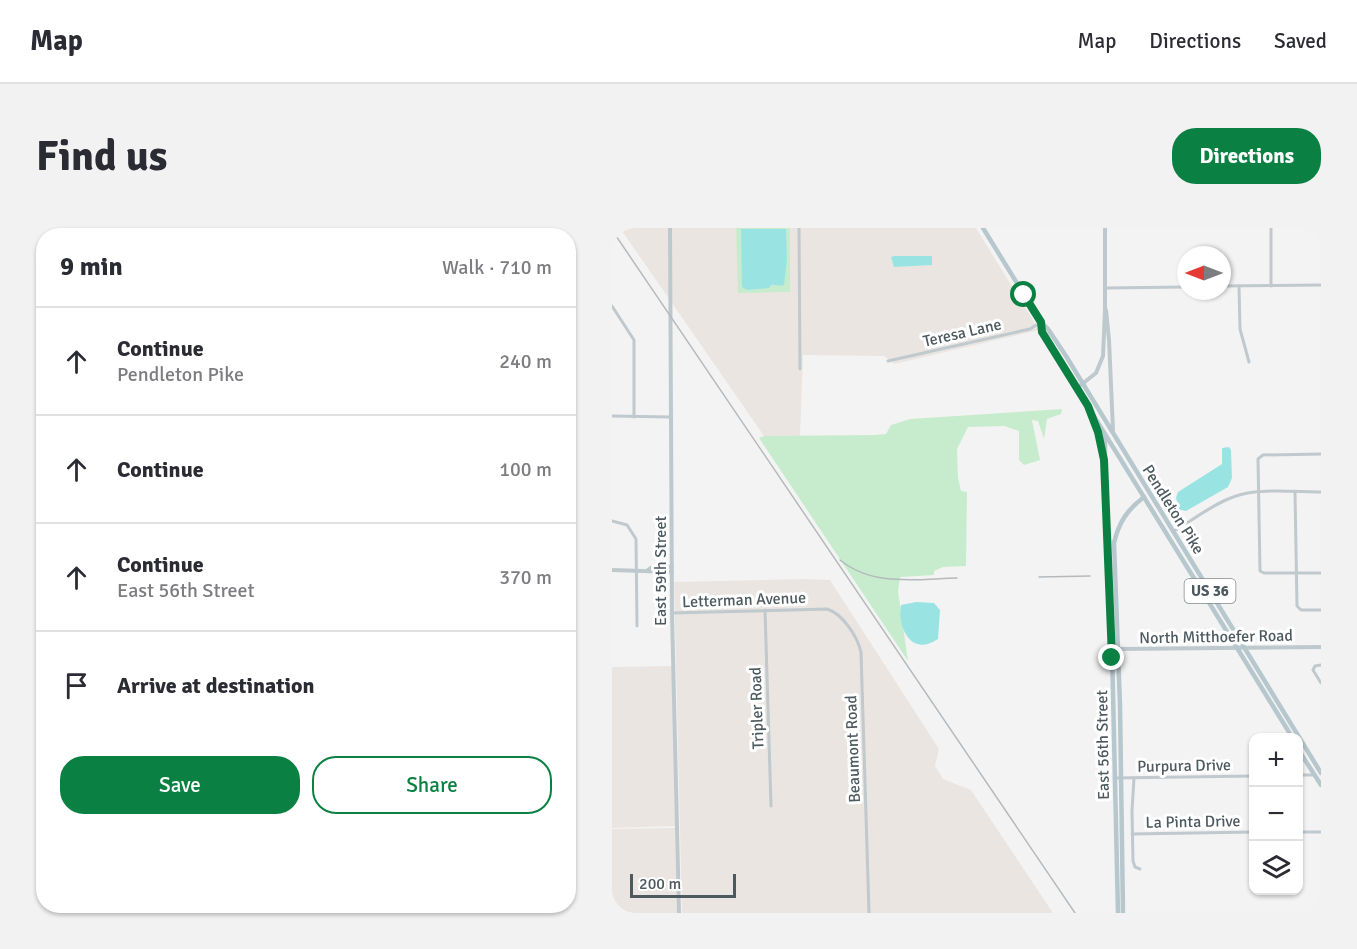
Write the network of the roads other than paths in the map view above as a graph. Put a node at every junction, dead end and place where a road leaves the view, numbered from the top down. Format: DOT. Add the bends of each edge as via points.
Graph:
graph roads {
  1 [pos="670,228"];
  2 [pos="799,228"];
  3 [pos="983,228"];
  4 [pos="1105,228"];
  5 [pos="1271,228"];
  6 [pos="1321,285"];
  7 [pos="1231,286"];
  8 [pos="1239,286"];
  9 [pos="1271,286"];
  10 [pos="1177,287"];
  11 [pos="1105,288"];
  12 [pos="612,306"];
  13 [pos="1105,309"];
  14 [pos="1041,322"];
  15 [pos="888,361"];
  16 [pos="1249,362"];
  17 [pos="800,369"];
  18 [pos="1083,384"];
  19 [pos="1077,388"];
  20 [pos="1088,406"];
  21 [pos="612,417"];
  22 [pos="634,417"];
  23 [pos="671,417"];
  24 [pos="1105,434"];
  25 [pos="1113,434"];
  26 [pos="1321,454"];
  27 [pos="1104,460"];
  28 [pos="1258,492"];
  29 [pos="1295,492"];
  30 [pos="1321,492"];
  31 [pos="1144,498"];
  32 [pos="612,521"];
  33 [pos="1174,531"];
  34 [pos="612,570"];
  35 [pos="637,570"];
  36 [pos="672,570"];
  37 [pos="1297,573"];
  38 [pos="1321,573"];
  39 [pos="816,609"];
  40 [pos="765,610"];
  41 [pos="1321,610"];
  42 [pos="672,613"];
  43 [pos="637,626"];
  44 [pos="1321,646"];
  45 [pos="1245,647"];
  46 [pos="1237,648"];
  47 [pos="1112,649"];
  48 [pos="1119,649"];
  49 [pos="1321,665"];
  50 [pos="1321,684"];
  51 [pos="1289,733"];
  52 [pos="1303,756"];
  53 [pos="1321,773"];
  54 [pos="1303,775"];
  55 [pos="1315,775"];
  56 [pos="1249,776"];
  57 [pos="1114,778"];
  58 [pos="1122,778"];
  59 [pos="1134,778"];
  60 [pos="1321,785"];
  61 [pos="771,806"];
  62 [pos="1249,832"];
  63 [pos="1303,832"];
  64 [pos="1321,832"];
  65 [pos="1132,834"];
  66 [pos="1140,869"];
  67 [pos="679,913"];
  68 [pos="869,913"];
  69 [pos="1118,913"];
  70 [pos="1123,913"];
  1 -- 23 [label="street, East 59th Street"];
  2 -- 17 [label="street"];
  3 -- 14 [label="main road, Pendleton Pike / US 36"];
  4 -- 11 [label="street"];
  5 -- 9 [label="street"];
  6 -- 9 [label="street"];
  7 -- 8 [label="street"];
  8 -- 9 [label="street"];
  8 -- 16 [label="street" via="1240,329"];
  10 -- 11 [label="street"];
  11 -- 13 [label="street"];
  12 -- 22 [label="street" via="634,340"];
  13 -- 18 [label="street" via="1103,356 1096,373"];
  13 -- 25 [label="street"];
  14 -- 15 [label="street, Teresa Lane" via="1030,329"];
  14 -- 18 [label="main road, Pendleton Pike / US 36"];
  14 -- 19 [label="main road, Pendleton Pike / US 36" via="1042,332"];
  18 -- 19 [label="street"];
  18 -- 25 [label="main road, Pendleton Pike / US 36"];
  19 -- 20 [label="main road, Pendleton Pike / US 36"];
  20 -- 24 [label="main road, Pendleton Pike / US 36"];
  20 -- 27 [label="main road"];
  21 -- 22 [label="street"];
  22 -- 23 [label="street"];
  23 -- 36 [label="street, East 59th Street"];
  24 -- 27 [label="main road, East 56th Street"];
  24 -- 31 [label="main road, Pendleton Pike / US 36"];
  25 -- 33 [label="main road, Pendleton Pike / US 36"];
  26 -- 28 [label="street" via="1260,456"];
  27 -- 47 [label="main road, East 56th Street"];
  28 -- 29 [label="street"];
  28 -- 33 [label="street" via="1228,499"];
  28 -- 37 [label="street" via="1259,570"];
  29 -- 30 [label="street"];
  29 -- 37 [label="street"];
  31 -- 46 [label="main road, Pendleton Pike / US 36"];
  31 -- 48 [label="main road, East 56th Street" via="1118,525 1114,543"];
  32 -- 35 [label="street" via="625,524 633,532"];
  33 -- 45 [label="main road, Pendleton Pike / US 36"];
  34 -- 35 [label="street"];
  35 -- 36 [label="street"];
  35 -- 43 [label="street"];
  36 -- 42 [label="street, East 59th Street"];
  37 -- 38 [label="street"];
  37 -- 41 [label="street" via="1298,608"];
  39 -- 40 [label="street, Letterman Avenue"];
  39 -- 68 [label="street, Beaumont Road" via="829,609 839,615 861,652"];
  40 -- 42 [label="street, Letterman Avenue"];
  40 -- 61 [label="street, Tripler Road"];
  42 -- 67 [label="street, East 59th Street"];
  44 -- 45 [label="street, North Mitthoefer Road"];
  45 -- 46 [label="street, North Mitthoefer Road"];
  45 -- 53 [label="main road, Pendleton Pike / US 36"];
  46 -- 48 [label="street, North Mitthoefer Road"];
  46 -- 51 [label="main road, Pendleton Pike / US 36"];
  47 -- 48 [label="street, North Mitthoefer Road"];
  47 -- 57 [label="main road, East 56th Street"];
  48 -- 58 [label="main road, East 56th Street"];
  49 -- 50 [label="street" via="1313,670"];
  52 -- 55 [label="main road"];
  54 -- 55 [label="street"];
  55 -- 60 [label="main road"];
  56 -- 59 [label="street, Purpura Drive"];
  57 -- 58 [label="street, Purpura Drive"];
  57 -- 69 [label="main road, East 56th Street"];
  58 -- 59 [label="street, Purpura Drive"];
  58 -- 70 [label="main road, East 56th Street"];
  59 -- 65 [label="street"];
  62 -- 65 [label="street, La Pinta Drive"];
  63 -- 64 [label="street"];
  65 -- 66 [label="street" via="1132,861"];
}
